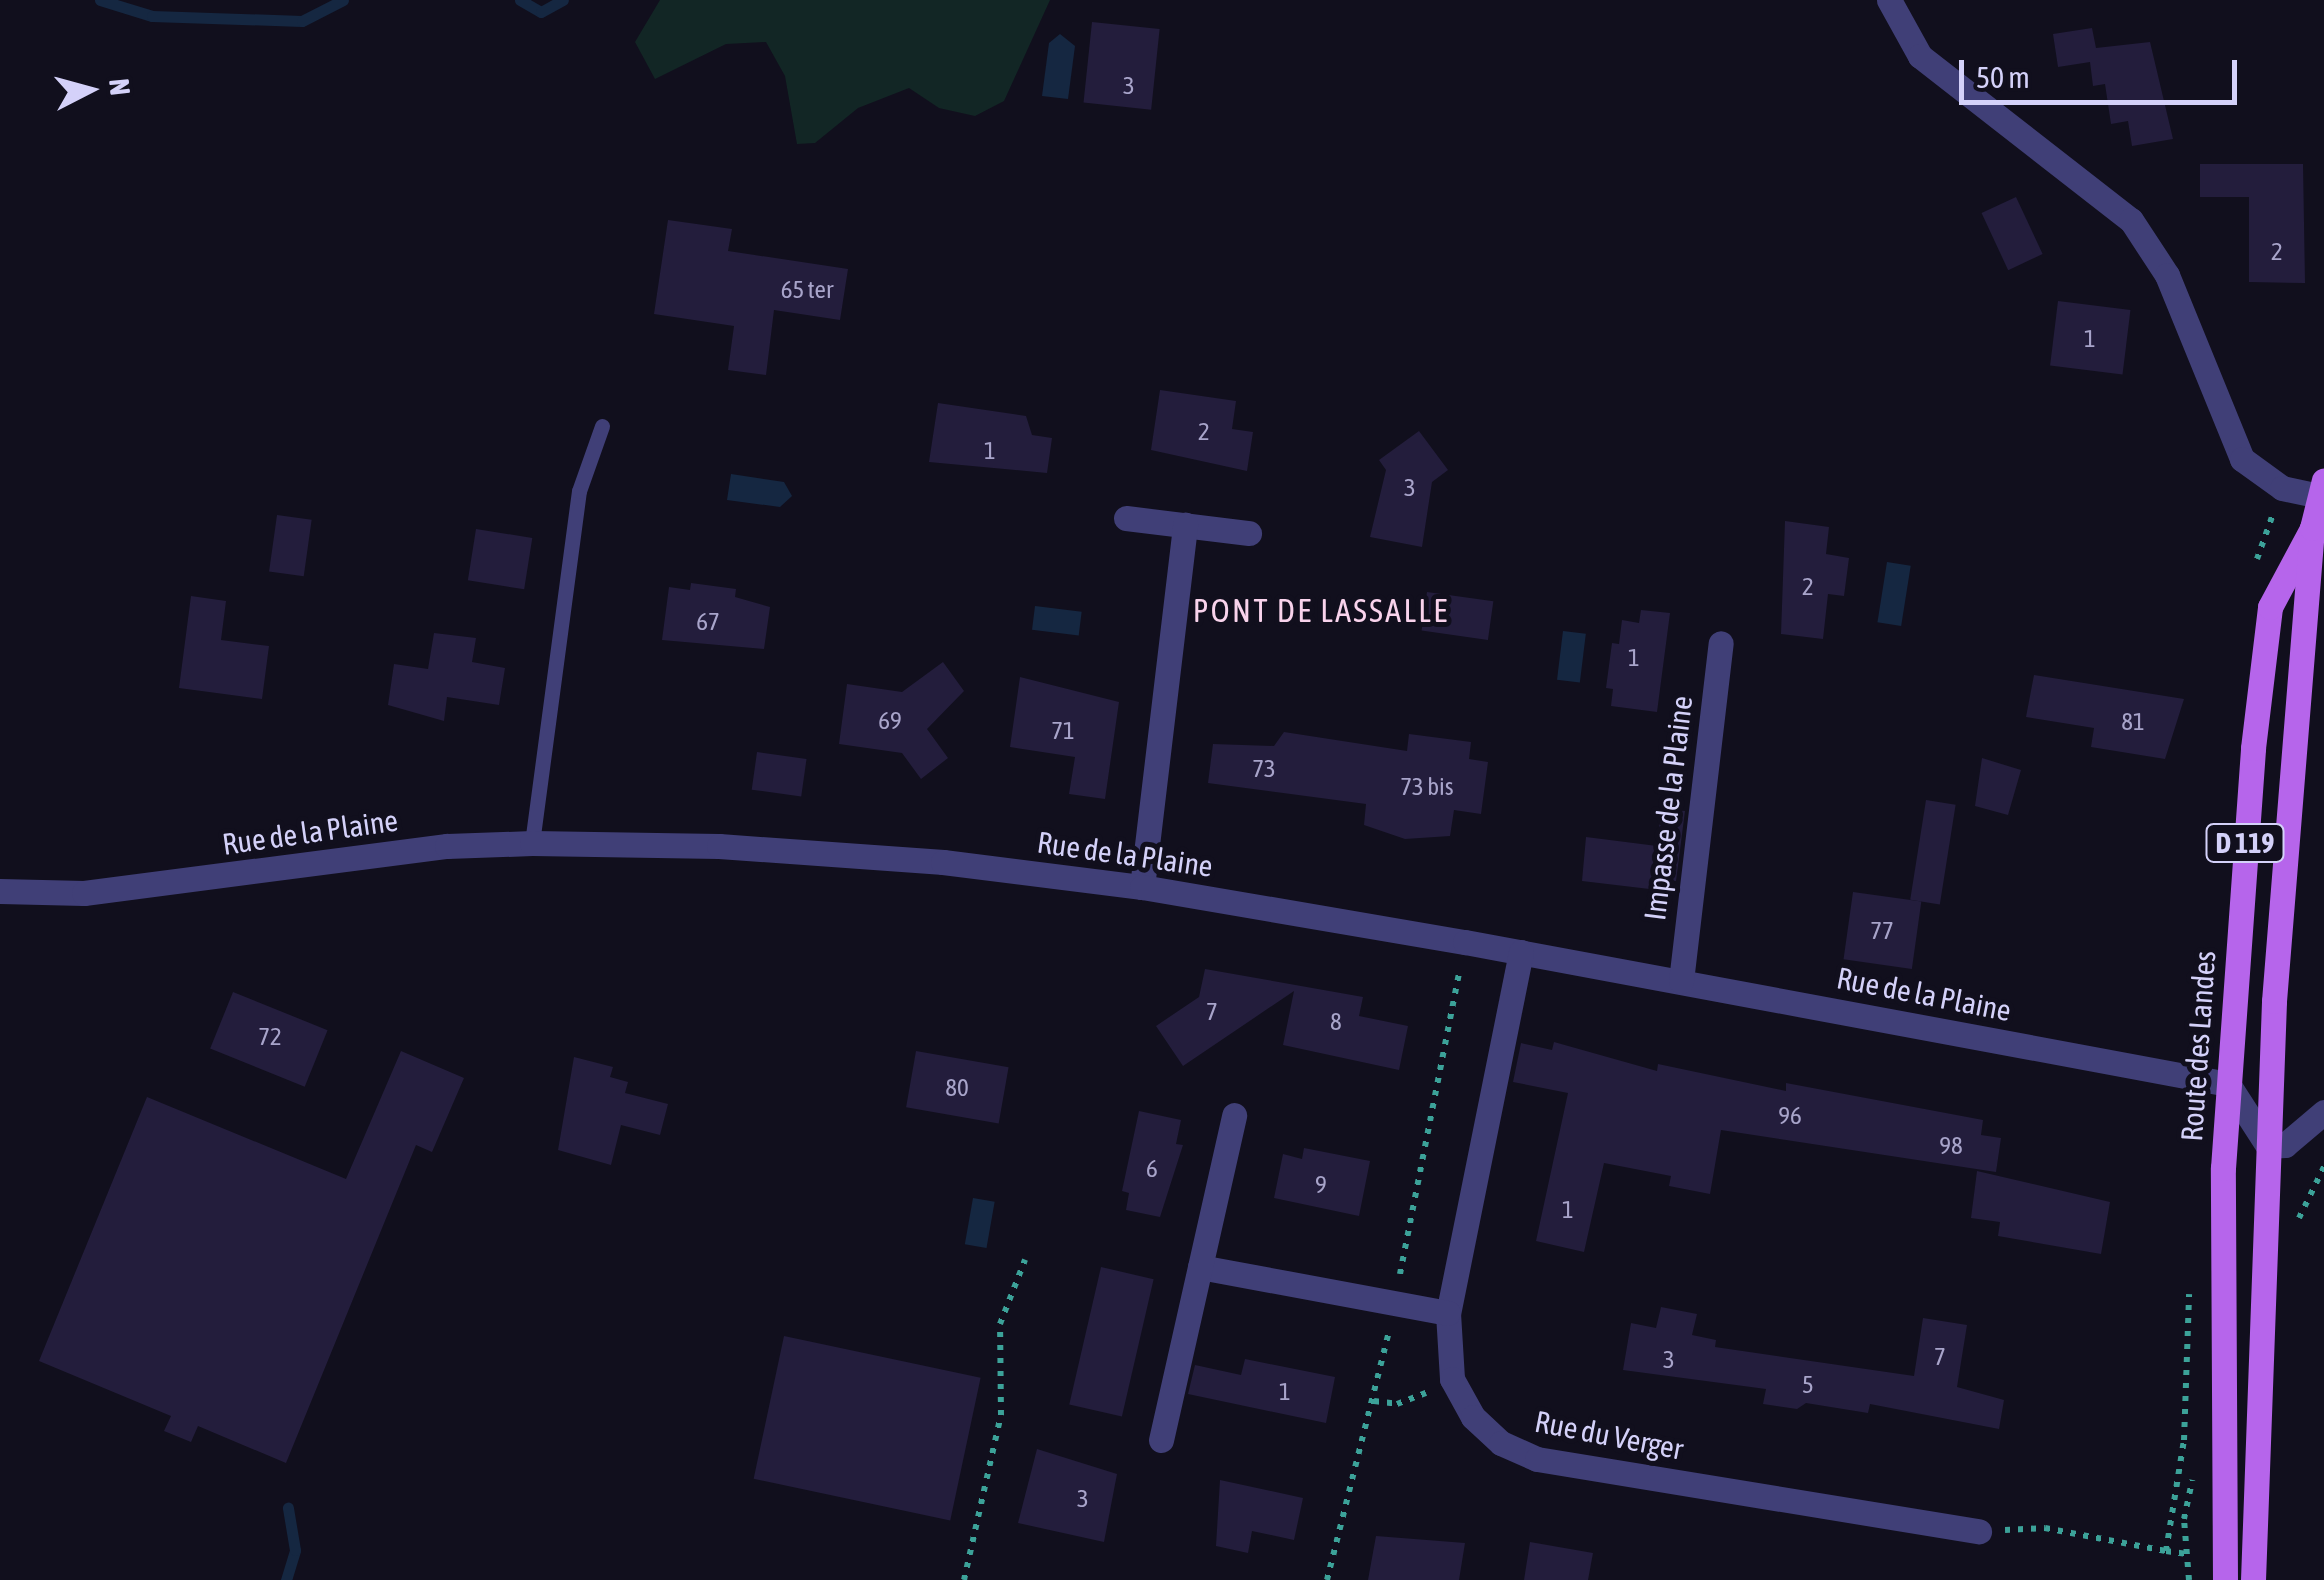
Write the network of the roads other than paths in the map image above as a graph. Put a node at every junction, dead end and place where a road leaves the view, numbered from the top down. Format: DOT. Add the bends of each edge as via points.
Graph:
graph roads {
  1 [pos="1889,0"];
  2 [pos="602,426"];
  3 [pos="2322,488"];
  4 [pos="1126,518"];
  5 [pos="1185,525"];
  6 [pos="2312,528"];
  7 [pos="1249,533"];
  8 [pos="1721,643"];
  9 [pos="532,843"];
  10 [pos="1142,887"];
  11 [pos="0,891"];
  12 [pos="1521,952"];
  13 [pos="1680,981"];
  14 [pos="2228,1084"];
  15 [pos="2324,1112"];
  16 [pos="1234,1115"];
  17 [pos="2268,1146"];
  18 [pos="1200,1266"];
  19 [pos="1448,1313"];
  20 [pos="1161,1440"];
  21 [pos="1978,1531"];
  22 [pos="2224,1580"];
  23 [pos="2253,1580"];
  1 -- 3 [label="street" via="1920,56 2132,220 2167,275 2242,459 2282,488"];
  2 -- 9 [label="lane" via="580,492"];
  3 -- 6 [label="main road, Route des Landes / D 119"];
  4 -- 5 [label="street"];
  5 -- 7 [label="street"];
  5 -- 10 [label="street"];
  6 -- 14 [label="main road, Route des Landes / D 119" via="2270,608"];
  6 -- 17 [label="main road, Route des Landes"];
  8 -- 13 [label="street, Impasse de la Plaine"];
  9 -- 10 [label="street, Rue de la Plaine" via="738,847"];
  9 -- 11 [label="street, Rue de la Plaine" via="447,846 84,893"];
  10 -- 12 [label="street, Rue de la Plaine"];
  12 -- 13 [label="street, Rue de la Plaine"];
  12 -- 19 [label="street, Rue du Verger"];
  13 -- 14 [label="street, Rue de la Plaine"];
  14 -- 17 [label="street"];
  14 -- 22 [label="main road, Route des Landes / D 119" via="2220,1352"];
  15 -- 17 [label="street" via="2285,1145"];
  16 -- 18 [label="street"];
  17 -- 23 [label="main road, Route des Landes"];
  18 -- 19 [label="street"];
  18 -- 20 [label="street"];
  19 -- 21 [label="street, Rue du Verger" via="1452,1379 1472,1417 1501,1443 1537,1459"];
}
